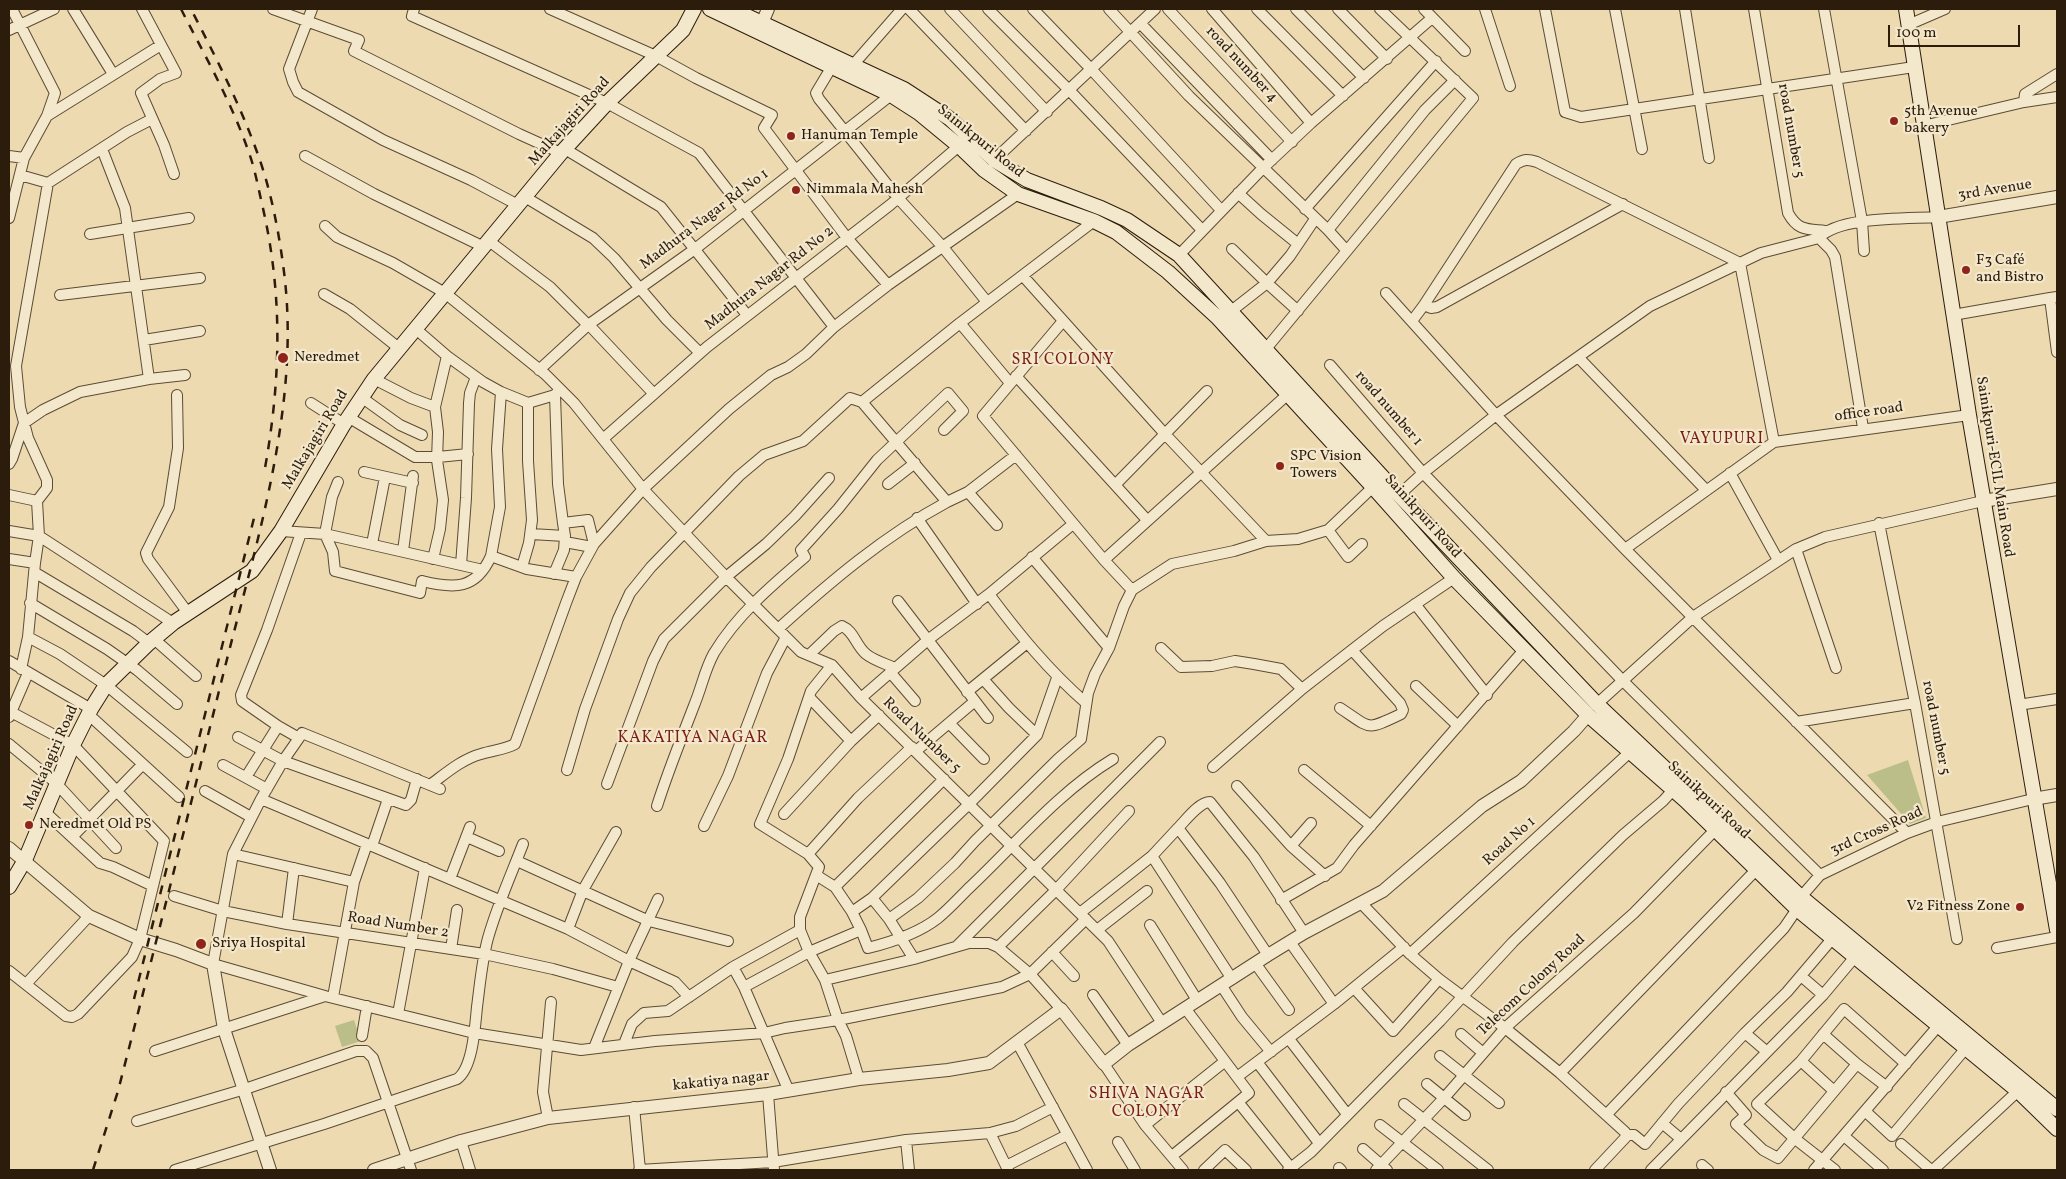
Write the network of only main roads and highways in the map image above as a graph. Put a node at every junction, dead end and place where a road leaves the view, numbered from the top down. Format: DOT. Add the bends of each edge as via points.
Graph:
graph roads {
  1 [pos="683,9"];
  2 [pos="694,9"];
  3 [pos="710,9"];
  4 [pos="732,9"];
  5 [pos="1906,9"];
  6 [pos="661,51"];
  7 [pos="1071,197"];
  8 [pos="1086,202"];
  9 [pos="1067,211"];
  10 [pos="1088,219"];
  11 [pos="1508,610"];
  12 [pos="1496,622"];
  13 [pos="1592,709"];
  14 [pos="9,888"];
  15 [pos="1799,903"];
  16 [pos="2057,930"];
  17 [pos="2057,1109"];
  18 [pos="2057,1129"];
  1 -- 6 [label="main road, Malkajagiri Road"];
  2 -- 6 [label="main road, Malkajagiri Road" via="682,30"];
  3 -- 9 [label="main road, Sainikpuri Road" via="891,95 920,113 984,170 1018,194"];
  4 -- 7 [label="main road, Sainikpuri Road" via="904,89 950,118 994,160 1027,180"];
  5 -- 16 [label="main road, Sainikpuri-ECIL Main Road" via="1968,415"];
  6 -- 14 [label="main road, Malkajagiri Road" via="563,151 374,379 281,531 252,570 173,623 106,685 72,744 45,812"];
  7 -- 8 [label="main road, Sainikpuri Road"];
  7 -- 9 [label="main road"];
  8 -- 10 [label="main road"];
  8 -- 11 [label="main road, Sainikpuri Road" via="1127,220 1179,255 1398,495"];
  9 -- 10 [label="main road, Sainikpuri Road"];
  10 -- 12 [label="main road, Sainikpuri Road" via="1116,232 1168,272 1217,318"];
  11 -- 12 [label="main road"];
  11 -- 13 [label="main road, Sainikpuri Road"];
  12 -- 13 [label="main road, Sainikpuri Road"];
  13 -- 15 [label="main road, Sainikpuri Road"];
  13 -- 15 [label="main road, Sainikpuri Road" via="1630,752 1756,870"];
  15 -- 17 [label="main road, Sainikpuri Road"];
  15 -- 18 [label="main road, Sainikpuri Road" via="1832,939 2018,1091"];
}
